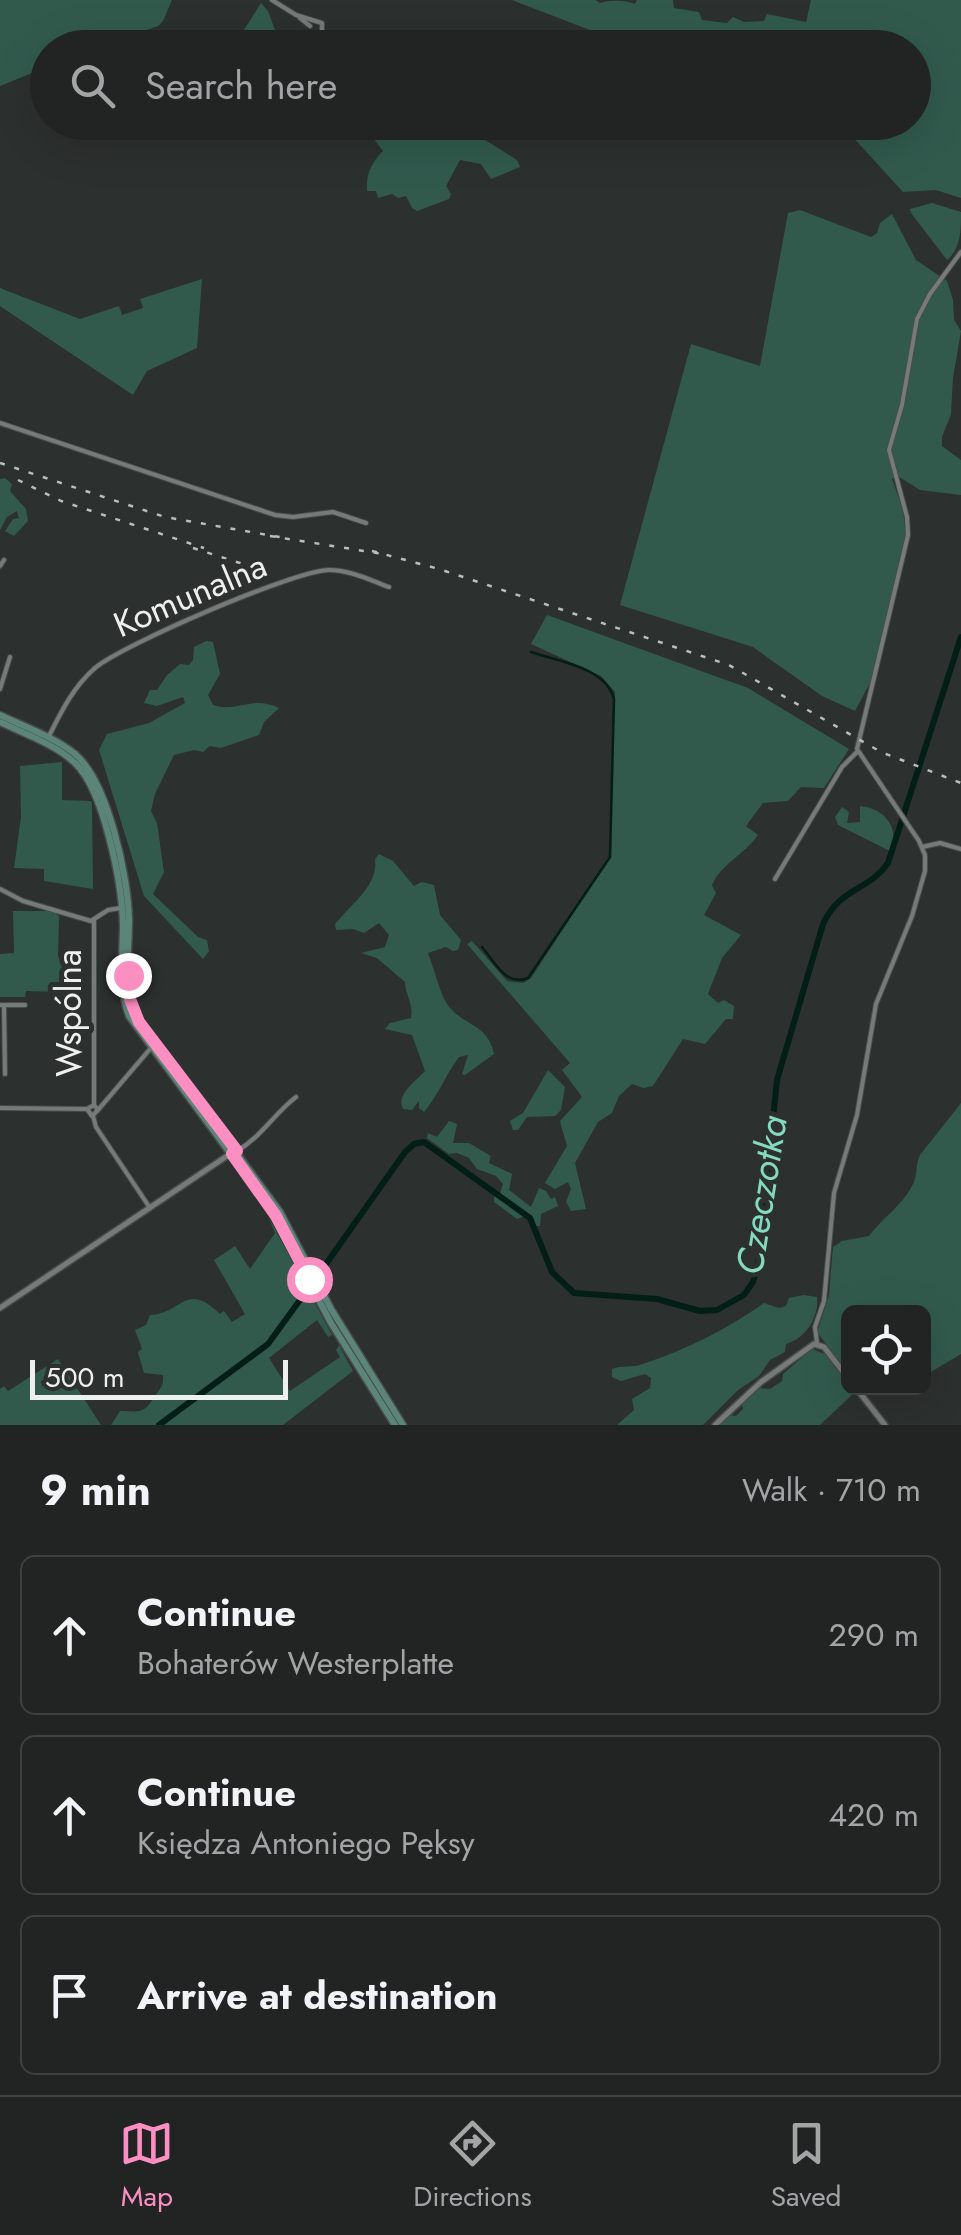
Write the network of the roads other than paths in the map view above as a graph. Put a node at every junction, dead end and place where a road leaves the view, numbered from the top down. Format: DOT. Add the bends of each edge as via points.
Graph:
graph roads {
  1 [pos="272,0"];
  2 [pos="311,24"];
  3 [pos="312,30"];
  4 [pos="323,30"];
  5 [pos="961,252"];
  6 [pos="0,423"];
  7 [pos="366,523"];
  8 [pos="388,587"];
  9 [pos="10,656"];
  10 [pos="0,690"];
  11 [pos="0,718"];
  12 [pos="48,738"];
  13 [pos="858,751"];
  14 [pos="922,847"];
  15 [pos="960,849"];
  16 [pos="775,879"];
  17 [pos="0,889"];
  18 [pos="122,908"];
  19 [pos="94,920"];
  20 [pos="2,1005"];
  21 [pos="25,1005"];
  22 [pos="150,1048"];
  23 [pos="2,1062"];
  24 [pos="5,1074"];
  25 [pos="296,1098"];
  26 [pos="96,1107"];
  27 [pos="0,1108"];
  28 [pos="87,1109"];
  29 [pos="93,1116"];
  30 [pos="234,1152"];
  31 [pos="150,1208"];
  32 [pos="0,1308"];
  33 [pos="815,1343"];
  34 [pos="841,1369"];
  35 [pos="861,1395"];
  36 [pos="399,1425"];
  37 [pos="715,1425"];
  38 [pos="885,1425"];
  1 -- 2 [label="street"];
  2 -- 3 [label="street"];
  2 -- 4 [label="street" via="320,21"];
  5 -- 13 [label="street" via="917,319 891,439 908,535"];
  6 -- 7 [label="street" via="280,516 334,512"];
  8 -- 12 [label="street, Komunalna" via="329,570 225,604 104,661 74,690"];
  9 -- 10 [label="street"];
  11 -- 12 [label="main road"];
  11 -- 18 [label="main road" via="60,752 86,776 99,804"];
  12 -- 30 [label="main road" via="84,763 104,800 126,892 128,990 137,1018"];
  13 -- 14 [label="street"];
  13 -- 16 [label="street"];
  14 -- 15 [label="street" via="934,842"];
  14 -- 33 [label="street" via="925,872 876,1004 857,1116 834,1193"];
  17 -- 19 [label="street" via="23,902"];
  18 -- 19 [label="street"];
  18 -- 22 [label="main road" via="123,995"];
  19 -- 26 [label="street, Wspólna"];
  20 -- 21 [label="street"];
  20 -- 23 [label="street"];
  22 -- 26 [label="street"];
  22 -- 30 [label="main road"];
  23 -- 24 [label="street"];
  25 -- 30 [label="street"];
  26 -- 28 [label="street"];
  26 -- 29 [label="street"];
  27 -- 28 [label="street"];
  28 -- 29 [label="street, Wspólna"];
  29 -- 31 [label="street, Wspólna"];
  30 -- 31 [label="street"];
  30 -- 36 [label="main road"];
  31 -- 32 [label="street"];
  33 -- 34 [label="street"];
  33 -- 37 [label="street"];
  35 -- 38 [label="street"];
}
